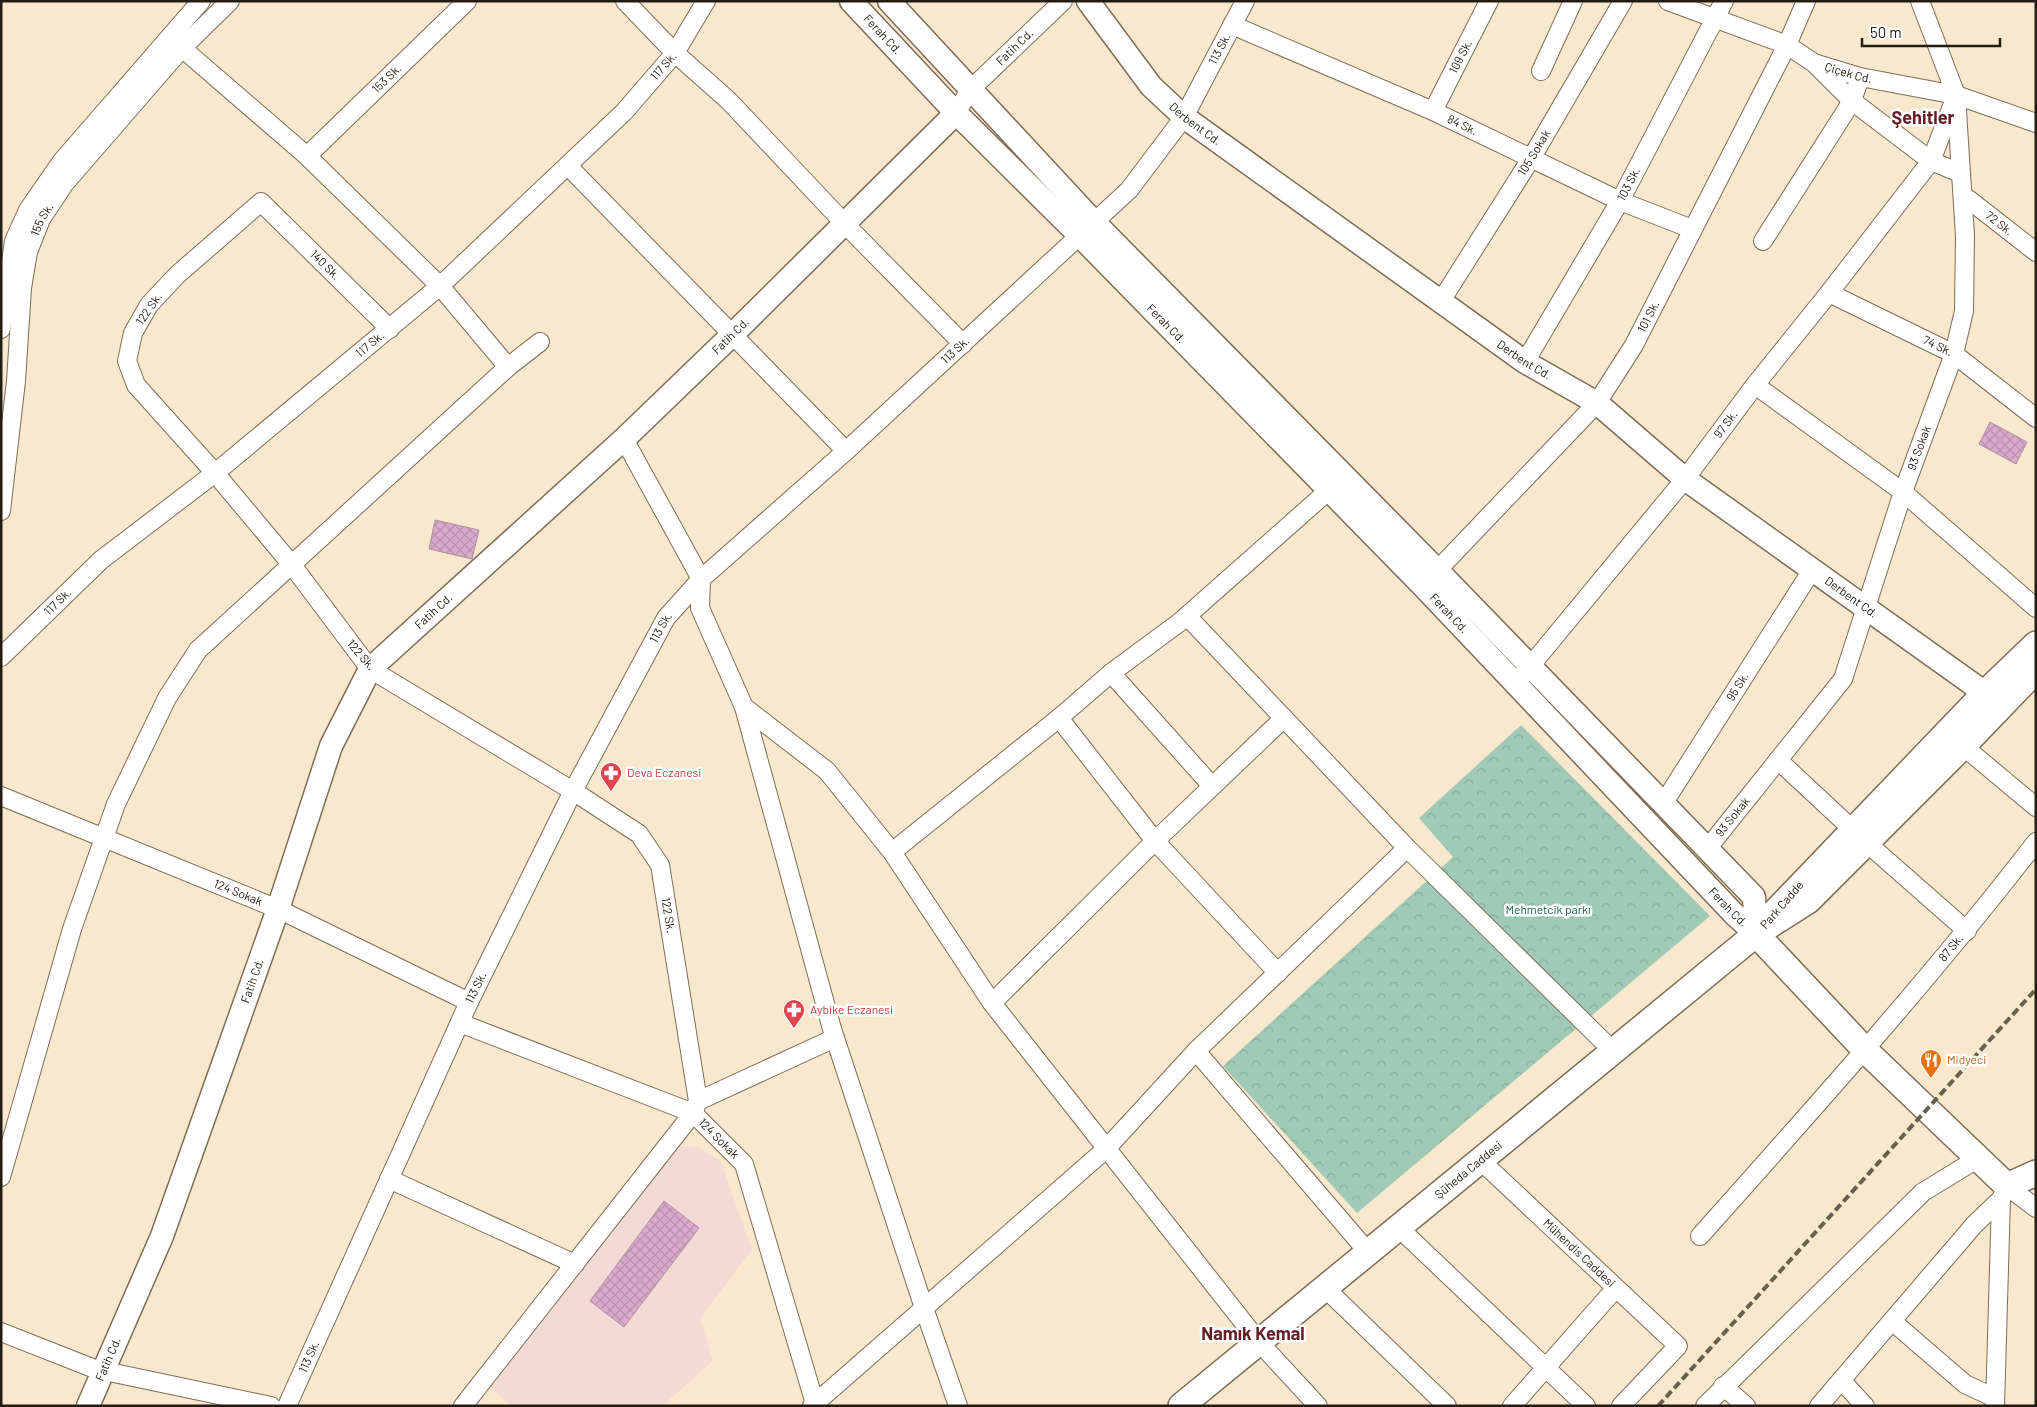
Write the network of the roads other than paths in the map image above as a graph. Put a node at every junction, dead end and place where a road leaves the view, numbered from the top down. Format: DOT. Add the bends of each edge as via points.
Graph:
graph roads {
  1 [pos="201,1"];
  2 [pos="230,1"];
  3 [pos="466,1"];
  4 [pos="625,1"];
  5 [pos="706,1"];
  6 [pos="851,1"];
  7 [pos="889,1"];
  8 [pos="1062,1"];
  9 [pos="1088,1"];
  10 [pos="1246,1"];
  11 [pos="1489,1"];
  12 [pos="1573,1"];
  13 [pos="1623,1"];
  14 [pos="1668,1"];
  15 [pos="1724,1"];
  16 [pos="1806,1"];
  17 [pos="1920,1"];
  18 [pos="1715,19"];
  19 [pos="1232,25"];
  20 [pos="1787,45"];
  21 [pos="182,48"];
  22 [pos="676,53"];
  23 [pos="1814,63"];
  24 [pos="1541,71"];
  25 [pos="1860,77"];
  26 [pos="970,90"];
  27 [pos="1956,95"];
  28 [pos="1852,101"];
  29 [pos="1433,111"];
  30 [pos="956,113"];
  31 [pos="1184,117"];
  32 [pos="2036,123"];
  33 [pos="307,156"];
  34 [pos="1532,157"];
  35 [pos="1931,161"];
  36 [pos="568,166"];
  37 [pos="1960,173"];
  38 [pos="1963,195"];
  39 [pos="1620,200"];
  40 [pos="261,202"];
  41 [pos="844,224"];
  42 [pos="1087,229"];
  43 [pos="1692,229"];
  44 [pos="8,236"];
  45 [pos="1763,241"];
  46 [pos="2036,252"];
  47 [pos="440,286"];
  48 [pos="1829,293"];
  49 [pos="1441,301"];
  50 [pos="1,329"];
  51 [pos="390,329"];
  52 [pos="732,335"];
  53 [pos="540,342"];
  54 [pos="963,344"];
  55 [pos="1954,354"];
  56 [pos="1526,362"];
  57 [pos="508,367"];
  58 [pos="1755,384"];
  59 [pos="1597,402"];
  60 [pos="1,418"];
  61 [pos="2036,418"];
  62 [pos="624,439"];
  63 [pos="846,451"];
  64 [pos="6,461"];
  65 [pos="215,473"];
  66 [pos="1685,479"];
  67 [pos="1328,492"];
  68 [pos="1903,492"];
  69 [pos="1,511"];
  70 [pos="292,565"];
  71 [pos="1812,570"];
  72 [pos="1430,578"];
  73 [pos="701,579"];
  74 [pos="2036,608"];
  75 [pos="1865,609"];
  76 [pos="1187,616"];
  77 [pos="2036,644"];
  78 [pos="1,657"];
  79 [pos="1530,666"];
  80 [pos="370,669"];
  81 [pos="2036,670"];
  82 [pos="1111,673"];
  83 [pos="1515,684"];
  84 [pos="1985,693"];
  85 [pos="744,707"];
  86 [pos="1059,718"];
  87 [pos="1284,718"];
  88 [pos="1963,746"];
  89 [pos="1778,760"];
  90 [pos="1212,786"];
  91 [pos="573,791"];
  92 [pos="1,796"];
  93 [pos="1663,804"];
  94 [pos="2036,807"];
  95 [pos="1860,836"];
  96 [pos="105,839"];
  97 [pos="1155,841"];
  98 [pos="2036,842"];
  99 [pos="1407,848"];
  100 [pos="1707,849"];
  101 [pos="892,852"];
  102 [pos="278,908"];
  103 [pos="1967,931"];
  104 [pos="1756,934"];
  105 [pos="1278,973"];
  106 [pos="469,1002"];
  107 [pos="992,1004"];
  108 [pos="460,1023"];
  109 [pos="835,1038"];
  110 [pos="1613,1051"];
  111 [pos="1866,1051"];
  112 [pos="1196,1052"];
  113 [pos="695,1107"];
  114 [pos="1106,1149"];
  115 [pos="1977,1159"];
  116 [pos="1480,1160"];
  117 [pos="2036,1173"];
  118 [pos="1,1177"];
  119 [pos="389,1179"];
  120 [pos="2004,1193"];
  121 [pos="2036,1208"];
  122 [pos="1398,1227"];
  123 [pos="1700,1236"];
  124 [pos="1368,1252"];
  125 [pos="575,1264"];
  126 [pos="1325,1288"];
  127 [pos="1615,1289"];
  128 [pos="924,1308"];
  129 [pos="1892,1321"];
  130 [pos="1,1332"];
  131 [pos="1259,1342"];
  132 [pos="1546,1367"];
  133 [pos="103,1370"];
  134 [pos="1841,1380"];
  135 [pos="1723,1386"];
  136 [pos="1995,1402"];
  137 [pos="814,1405"];
  138 [pos="88,1406"];
  139 [pos="270,1406"];
  140 [pos="288,1406"];
  141 [pos="463,1406"];
  142 [pos="958,1406"];
  143 [pos="1181,1406"];
  144 [pos="1318,1406"];
  145 [pos="1447,1406"];
  146 [pos="1512,1406"];
  147 [pos="1586,1406"];
  148 [pos="1621,1406"];
  149 [pos="1706,1406"];
  150 [pos="1746,1406"];
  151 [pos="1819,1406"];
  152 [pos="1865,1406"];
  1 -- 44 [label="street, 155 Sk." via="62,161"];
  2 -- 21 [label="street, 155 Sk."];
  3 -- 33 [label="street, 153 Sk."];
  4 -- 22 [label="street"];
  5 -- 22 [label="street, 117 Sk."];
  6 -- 30 [label="street, Ferah Cd."];
  7 -- 26 [label="street, Ferah Cd."];
  8 -- 26 [label="street, Fatih Cd."];
  9 -- 31 [label="street, Derbent Cd." via="1151,86"];
  10 -- 19 [label="street, 113 Sk."];
  11 -- 29 [label="street, 109 Sk."];
  12 -- 24 [label="street"];
  13 -- 34 [label="street, 105 Sokak"];
  14 -- 18 [label="street, Çiçek Cd."];
  15 -- 18 [label="street, 103 Sk."];
  16 -- 20 [label="street, 101 Sk."];
  17 -- 27 [label="street, 93 Sokak"];
  18 -- 20 [label="street, Çiçek Cd."];
  18 -- 39 [label="street, 103 Sk."];
  19 -- 29 [label="street, 84 Sk."];
  19 -- 31 [label="street, 113 Sk."];
  20 -- 23 [label="street, Çiçek Cd."];
  20 -- 43 [label="street, 101 Sk."];
  21 -- 33 [label="street"];
  21 -- 64 [label="street, 155 Sk." via="65,183 41,219 28,252 22,288 16,381"];
  22 -- 36 [label="street, 117 Sk." via="624,112"];
  22 -- 41 [label="street" via="729,101"];
  23 -- 25 [label="street, Çiçek Cd."];
  23 -- 28 [label="street"];
  25 -- 27 [label="street, Çiçek Cd."];
  25 -- 28 [label="street"];
  26 -- 30 [label="street, Fatih Cd."];
  26 -- 42 [label="street, Ferah Cd."];
  27 -- 32 [label="street, Çiçek Cd."];
  27 -- 35 [label="street, 97 Sk."];
  27 -- 37 [label="street, 93 Sokak"];
  28 -- 35 [label="street"];
  28 -- 45 [label="street"];
  29 -- 34 [label="street, 84 Sk."];
  30 -- 41 [label="street, Fatih Cd."];
  30 -- 42 [label="street, Ferah Cd."];
  31 -- 42 [label="street, 113 Sk." via="1129,190"];
  31 -- 49 [label="street, Derbent Cd."];
  33 -- 47 [label="street"];
  34 -- 39 [label="street, 84 Sk."];
  34 -- 49 [label="street, 105 Sokak"];
  35 -- 37 [label="street"];
  35 -- 48 [label="street, 97 Sk."];
  36 -- 47 [label="street, 117 Sk."];
  36 -- 52 [label="street"];
  37 -- 38 [label="street, 93 Sokak"];
  38 -- 46 [label="street, 72 Sk."];
  38 -- 55 [label="street, 93 Sokak" via="1964,311"];
  39 -- 43 [label="street, 84 Sk."];
  39 -- 56 [label="street, 103 Sk."];
  40 -- 51 [label="street, 140 Sk."];
  40 -- 65 [label="street, 122 Sk." via="177,275 149,305 132,333 127,361 136,385"];
  41 -- 52 [label="street, Fatih Cd."];
  41 -- 54 [label="street"];
  42 -- 54 [label="street, 113 Sk."];
  42 -- 67 [label="street, Ferah Cd."];
  42 -- 72 [label="street, Ferah Cd."];
  43 -- 59 [label="street, 101 Sk." via="1634,345"];
  44 -- 50 [label="street, 155 Sk."];
  47 -- 51 [label="street, 117 Sk."];
  47 -- 57 [label="street"];
  48 -- 55 [label="street, 74 Sk."];
  48 -- 58 [label="street, 97 Sk."];
  49 -- 56 [label="street, Derbent Cd."];
  51 -- 65 [label="street, 117 Sk."];
  52 -- 62 [label="street, Fatih Cd."];
  52 -- 63 [label="street"];
  53 -- 57 [label="street"];
  54 -- 63 [label="street, 113 Sk."];
  55 -- 61 [label="street, 74 Sk."];
  55 -- 68 [label="street, 93 Sokak"];
  56 -- 59 [label="street, Derbent Cd."];
  57 -- 70 [label="street"];
  58 -- 66 [label="street, 97 Sk."];
  58 -- 68 [label="street"];
  59 -- 66 [label="street, Derbent Cd."];
  59 -- 72 [label="street, 101 Sk."];
  60 -- 64 [label="street"];
  62 -- 73 [label="street"];
  62 -- 80 [label="street, Fatih Cd."];
  63 -- 73 [label="street, 113 Sk."];
  64 -- 69 [label="street"];
  65 -- 70 [label="street, 122 Sk."];
  65 -- 78 [label="street, 117 Sk." via="101,560"];
  66 -- 71 [label="street, Derbent Cd."];
  66 -- 79 [label="street, 97 Sk."];
  67 -- 72 [label="street, Ferah Cd."];
  67 -- 76 [label="street"];
  68 -- 74 [label="street"];
  68 -- 75 [label="street, 93 Sokak"];
  70 -- 80 [label="street, 122 Sk."];
  70 -- 96 [label="street" via="198,650 167,698 116,804"];
  71 -- 75 [label="street, Derbent Cd."];
  71 -- 93 [label="street, 95 Sk."];
  72 -- 79 [label="street, Ferah Cd."];
  72 -- 83 [label="street, Ferah Cd."];
  73 -- 85 [label="street" via="700,608"];
  73 -- 91 [label="street, 113 Sk." via="666,618"];
  75 -- 84 [label="street, Derbent Cd."];
  75 -- 89 [label="street, 93 Sokak" via="1843,679"];
  76 -- 82 [label="street"];
  76 -- 87 [label="street"];
  77 -- 84 [label="main road, Park Cadde"];
  79 -- 83 [label="street, 97 Sk."];
  79 -- 93 [label="street, Ferah Cd."];
  80 -- 91 [label="street, 122 Sk."];
  80 -- 102 [label="street, Fatih Cd." via="331,746"];
  81 -- 88 [label="main road, Park Cadde"];
  82 -- 86 [label="street"];
  82 -- 90 [label="street"];
  83 -- 104 [label="street, Ferah Cd."];
  84 -- 95 [label="main road, Park Cadde"];
  85 -- 101 [label="street" via="827,771"];
  85 -- 109 [label="street"];
  86 -- 97 [label="street"];
  86 -- 101 [label="street"];
  87 -- 90 [label="street"];
  87 -- 99 [label="street"];
  88 -- 94 [label="street"];
  88 -- 95 [label="main road, Park Cadde"];
  89 -- 95 [label="street"];
  89 -- 100 [label="street, 93 Sokak"];
  90 -- 97 [label="street"];
  91 -- 106 [label="street, 113 Sk."];
  91 -- 113 [label="street, 122 Sk." via="639,834 660,865"];
  92 -- 96 [label="street, 124 Sokak"];
  93 -- 100 [label="street, Ferah Cd."];
  95 -- 103 [label="street"];
  95 -- 104 [label="main road, Park Cadde" via="1795,889"];
  96 -- 102 [label="street, 124 Sokak"];
  96 -- 118 [label="street" via="72,929"];
  97 -- 105 [label="street"];
  97 -- 107 [label="street"];
  98 -- 103 [label="street, 87 Sk."];
  99 -- 105 [label="street"];
  99 -- 110 [label="street"];
  100 -- 104 [label="street, Ferah Cd." via="1754,897"];
  101 -- 107 [label="street"];
  102 -- 106 [label="street, 124 Sokak"];
  102 -- 133 [label="street, Fatih Cd." via="162,1236"];
  103 -- 111 [label="street, 87 Sk."];
  104 -- 110 [label="main road, Şüheda Caddesi"];
  104 -- 111 [label="main road"];
  105 -- 112 [label="street"];
  106 -- 108 [label="street, 113 Sk."];
  107 -- 114 [label="street"];
  108 -- 113 [label="street, 124 Sokak"];
  108 -- 119 [label="street, 113 Sk."];
  109 -- 113 [label="street"];
  109 -- 128 [label="street"];
  110 -- 116 [label="main road, Şüheda Caddesi"];
  111 -- 115 [label="main road"];
  111 -- 123 [label="street, 87 Sk."];
  112 -- 114 [label="street"];
  112 -- 124 [label="street"];
  113 -- 125 [label="street"];
  113 -- 137 [label="street, 124 Sokak" via="744,1164"];
  114 -- 128 [label="street"];
  114 -- 131 [label="street"];
  115 -- 120 [label="main road"];
  115 -- 135 [label="street" via="1923,1192"];
  116 -- 122 [label="main road, Şüheda Caddesi"];
  116 -- 127 [label="street, Mühendis Caddesi"];
  117 -- 120 [label="main road"];
  119 -- 125 [label="street"];
  119 -- 140 [label="street, 113 Sk."];
  120 -- 121 [label="street"];
  120 -- 129 [label="street"];
  120 -- 136 [label="street"];
  122 -- 124 [label="main road, Şüheda Caddesi"];
  122 -- 132 [label="street"];
  124 -- 126 [label="main road, Şüheda Caddesi"];
  125 -- 141 [label="street"];
  126 -- 131 [label="main road, Şüheda Caddesi"];
  126 -- 145 [label="street"];
  127 -- 132 [label="street"];
  127 -- 148 [label="street, Mühendis Caddesi" via="1678,1346"];
  128 -- 137 [label="street"];
  128 -- 142 [label="street"];
  129 -- 134 [label="street"];
  129 -- 136 [label="street" via="1965,1384"];
  130 -- 133 [label="street"];
  131 -- 143 [label="main road, Şüheda Caddesi"];
  131 -- 144 [label="street"];
  132 -- 146 [label="street"];
  132 -- 147 [label="street"];
  133 -- 138 [label="street, Fatih Cd."];
  133 -- 139 [label="street"];
  134 -- 151 [label="street"];
  134 -- 152 [label="street"];
  135 -- 149 [label="street"];
  135 -- 150 [label="street"];
}
